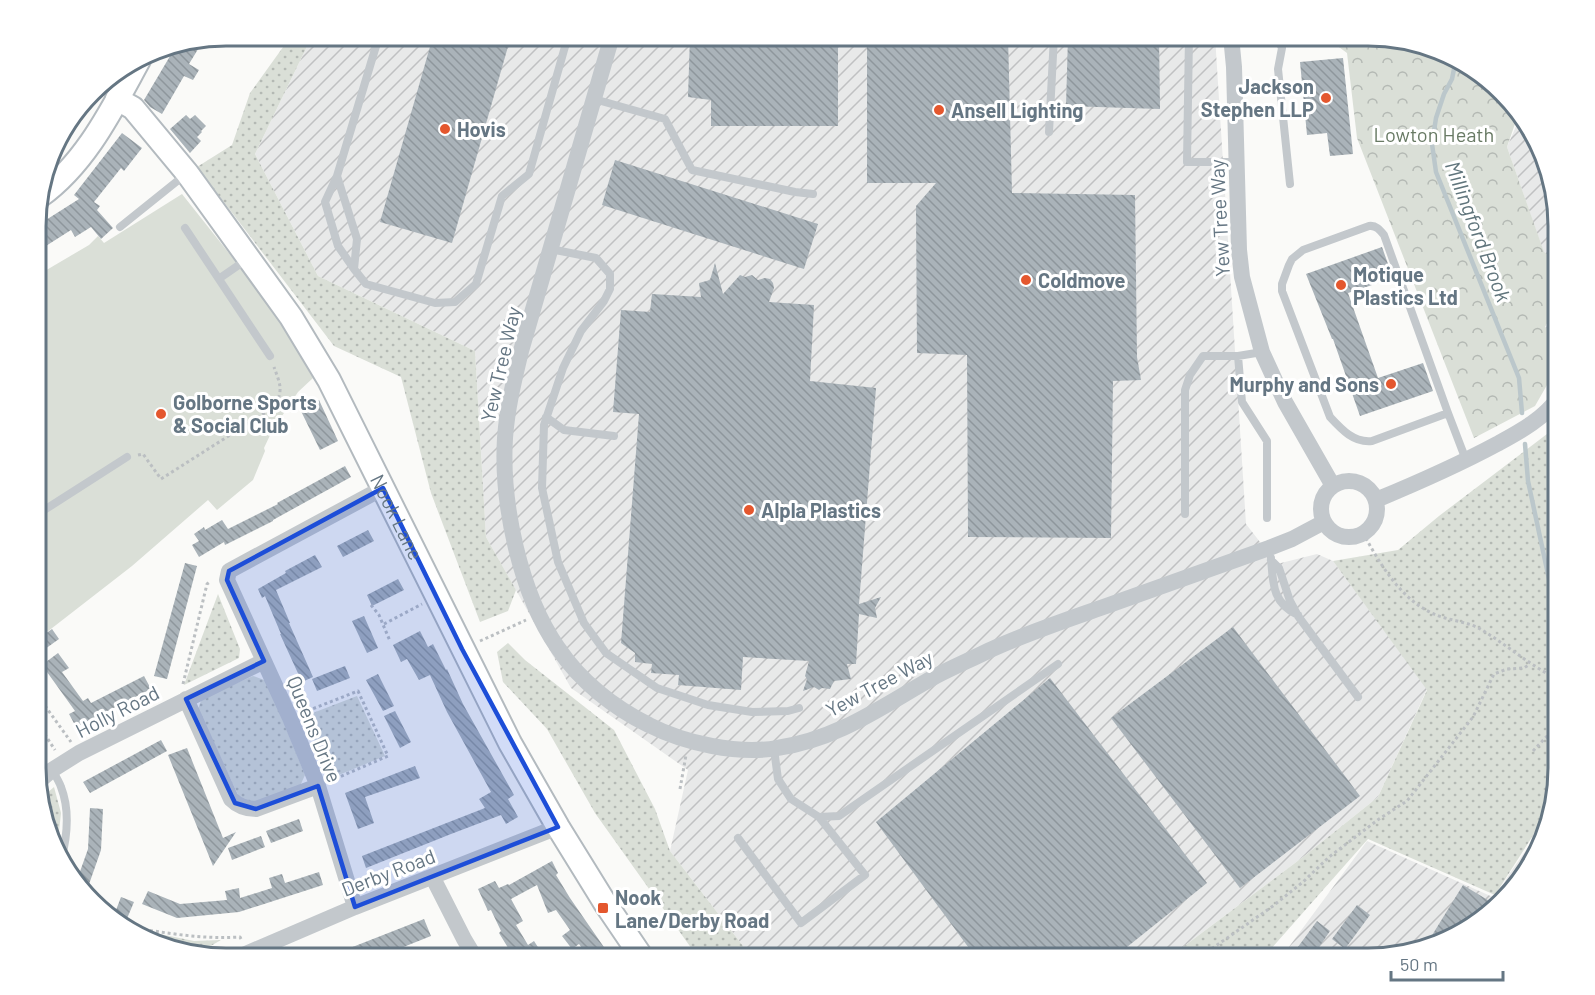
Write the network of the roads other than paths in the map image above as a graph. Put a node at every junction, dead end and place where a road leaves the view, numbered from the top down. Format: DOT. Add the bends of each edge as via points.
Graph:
graph roads {
  1 [pos="376,46"];
  2 [pos="565,46"];
  3 [pos="609,46"];
  4 [pos="1053,46"];
  5 [pos="1189,46"];
  6 [pos="1233,46"];
  7 [pos="1281,46"];
  8 [pos="131,75"];
  9 [pos="117,99"];
  10 [pos="594,99"];
  11 [pos="1049,132"];
  12 [pos="1236,162"];
  13 [pos="187,173"];
  14 [pos="337,176"];
  15 [pos="1290,184"];
  16 [pos="52,187"];
  17 [pos="813,194"];
  18 [pos="120,227"];
  19 [pos="185,228"];
  20 [pos="550,249"];
  21 [pos="248,258"];
  22 [pos="354,269"];
  23 [pos="220,278"];
  24 [pos="1262,352"];
  25 [pos="270,356"];
  26 [pos="1238,356"];
  27 [pos="1548,409"];
  28 [pos="1448,413"];
  29 [pos="546,417"];
  30 [pos="614,436"];
  31 [pos="128,457"];
  32 [pos="1466,460"];
  33 [pos="1333,486"];
  34 [pos="383,488"];
  35 [pos="1376,500"];
  36 [pos="46,509"];
  37 [pos="1185,514"];
  38 [pos="1267,518"];
  39 [pos="1324,522"];
  40 [pos="1270,554"];
  41 [pos="264,661"];
  42 [pos="1058,664"];
  43 [pos="1358,698"];
  44 [pos="186,699"];
  45 [pos="799,708"];
  46 [pos="774,749"];
  47 [pos="58,766"];
  48 [pos="47,775"];
  49 [pos="318,786"];
  50 [pos="819,817"];
  51 [pos="558,827"];
  52 [pos="738,838"];
  53 [pos="65,846"];
  54 [pos="433,878"];
  55 [pos="355,907"];
  56 [pos="259,948"];
  57 [pos="469,948"];
  58 [pos="636,948"];
  1 -- 14 [label="lane"];
  2 -- 22 [label="lane" via="529,174 502,196 476,284 455,302 435,303 366,284"];
  3 -- 10 [label="street, Yew Tree Way"];
  4 -- 11 [label="lane"];
  5 -- 12 [label="lane" via="1187,162"];
  6 -- 12 [label="street, Yew Tree Way"];
  7 -- 15 [label="lane" via="1278,69"];
  8 -- 9 [label="street"];
  9 -- 13 [label="street, Nook Lane" via="133,108"];
  9 -- 16 [label="street" via="79,159"];
  10 -- 17 [label="lane" via="665,119 692,170"];
  10 -- 20 [label="street, Yew Tree Way"];
  12 -- 24 [label="street, Yew Tree Way" via="1242,277"];
  13 -- 18 [label="lane"];
  13 -- 21 [label="street, Nook Lane"];
  14 -- 22 [label="lane" via="357,239"];
  14 -- 22 [label="lane" via="325,202 338,246"];
  19 -- 23 [label="lane"];
  20 -- 29 [label="lane" via="596,258 610,274 610,289 580,331"];
  20 -- 46 [label="street, Yew Tree Way" via="511,392 505,438 510,525 538,614 558,648 588,683 628,715 688,741 735,749"];
  21 -- 23 [label="lane"];
  21 -- 34 [label="street, Nook Lane" via="291,317 329,380"];
  23 -- 25 [label="lane"];
  24 -- 26 [label="lane"];
  24 -- 33 [label="street, Yew Tree Way" via="1285,402"];
  26 -- 37 [label="lane" via="1203,356 1190,375 1185,390"];
  26 -- 38 [label="lane" via="1242,402 1266,441"];
  27 -- 32 [label="street" via="1522,430"];
  28 -- 28 [label="lane" via="1372,441 1354,438 1341,429 1330,417 1282,291 1293,258 1303,250 1369,226 1381,231"];
  28 -- 32 [label="lane"];
  29 -- 30 [label="lane" via="564,430"];
  29 -- 45 [label="lane" via="542,488 558,562 584,623 606,653 657,688 708,705 752,712"];
  31 -- 36 [label="lane"];
  32 -- 35 [label="street"];
  33 -- 35 [label="street" via="1349,480 1358,482"];
  33 -- 39 [label="street" via="1321,506"];
  34 -- 41 [label="street, Queens Drive" via="229,571 227,580"];
  34 -- 51 [label="street, Nook Lane" via="510,743"];
  35 -- 39 [label="street" via="1376,519 1363,533 1346,537"];
  39 -- 40 [label="street, Yew Tree Way"];
  40 -- 43 [label="lane" via="1298,616"];
  40 -- 46 [label="street, Yew Tree Way" via="1028,633 937,676 845,728"];
  41 -- 44 [label="street, Holly Road"];
  41 -- 49 [label="street, Queens Drive"];
  42 -- 50 [label="lane" via="839,816"];
  44 -- 47 [label="street, Holly Road"];
  44 -- 49 [label="street, Holly Road" via="235,803 256,809"];
  46 -- 50 [label="lane" via="777,779 791,799"];
  47 -- 48 [label="street, Holly Road"];
  47 -- 53 [label="lane" via="67,817"];
  49 -- 55 [label="street, Queens Drive"];
  50 -- 52 [label="lane" via="865,875 801,923"];
  51 -- 54 [label="street, Derby Road"];
  51 -- 58 [label="street, Nook Lane"];
  54 -- 55 [label="street, Derby Road"];
  54 -- 57 [label="street"];
  55 -- 56 [label="street, Derby Road"];
}
